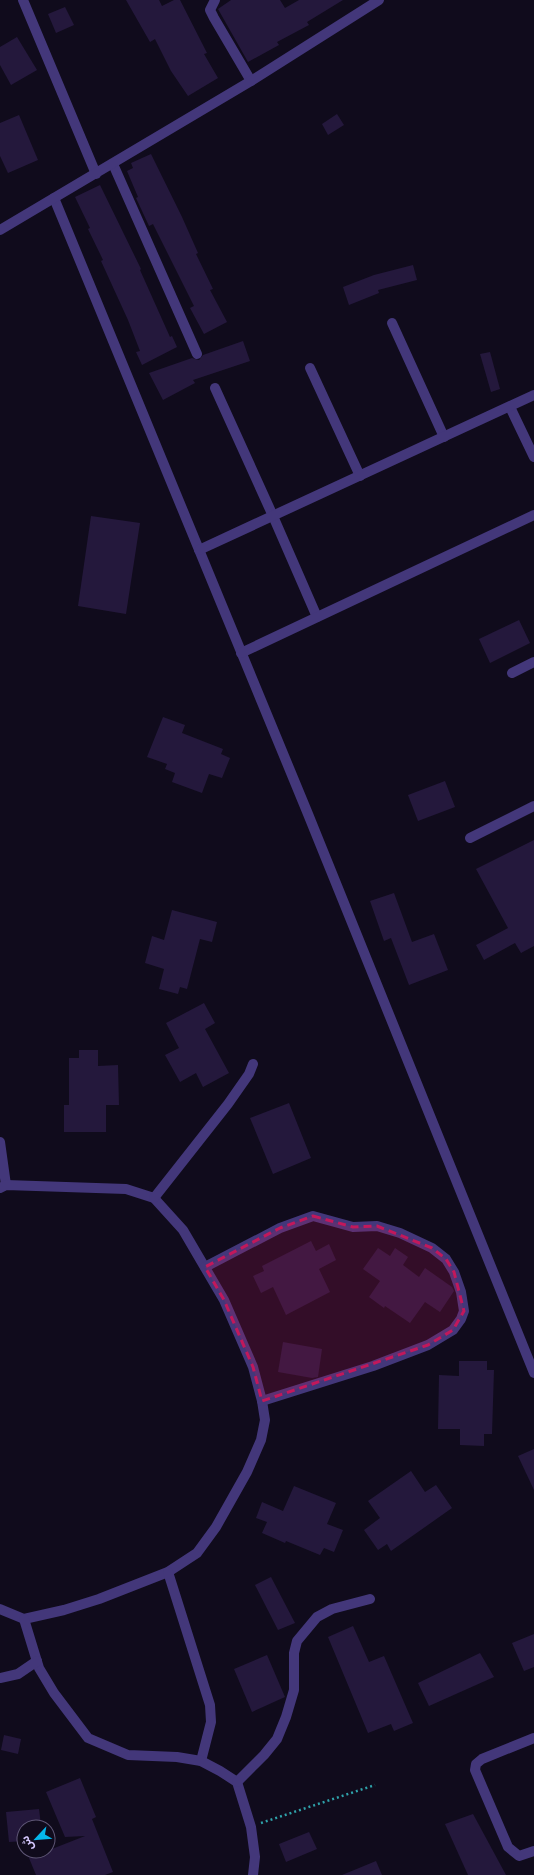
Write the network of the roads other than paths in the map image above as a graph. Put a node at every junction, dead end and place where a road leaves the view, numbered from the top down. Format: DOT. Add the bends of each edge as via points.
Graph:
graph roads {
  1 [pos="23,0"];
  2 [pos="214,0"];
  3 [pos="379,0"];
  4 [pos="251,81"];
  5 [pos="113,164"];
  6 [pos="96,174"];
  7 [pos="54,198"];
  8 [pos="0,230"];
  9 [pos="392,323"];
  10 [pos="197,354"];
  11 [pos="310,368"];
  12 [pos="215,388"];
  13 [pos="534,395"];
  14 [pos="510,407"];
  15 [pos="444,438"];
  16 [pos="534,457"];
  17 [pos="360,476"];
  18 [pos="534,515"];
  19 [pos="273,516"];
  20 [pos="199,550"];
  21 [pos="317,617"];
  22 [pos="242,653"];
  23 [pos="534,662"];
  24 [pos="512,673"];
  25 [pos="534,806"];
  26 [pos="470,838"];
  27 [pos="253,1064"];
  28 [pos="0,1142"];
  29 [pos="3,1187"];
  30 [pos="154,1198"];
  31 [pos="205,1267"];
  32 [pos="534,1373"];
  33 [pos="262,1401"];
  34 [pos="168,1572"];
  35 [pos="370,1599"];
  36 [pos="0,1609"];
  37 [pos="24,1619"];
  38 [pos="37,1661"];
  39 [pos="0,1678"];
  40 [pos="534,1738"];
  41 [pos="202,1761"];
  42 [pos="237,1782"];
  43 [pos="534,1851"];
  44 [pos="253,1875"];
  1 -- 6 [label="street"];
  2 -- 4 [label="street" via="210,10"];
  3 -- 4 [label="street"];
  4 -- 5 [label="street"];
  5 -- 6 [label="street"];
  5 -- 10 [label="street"];
  6 -- 7 [label="street"];
  7 -- 8 [label="street"];
  7 -- 20 [label="street"];
  9 -- 15 [label="street"];
  11 -- 17 [label="street"];
  12 -- 19 [label="street"];
  13 -- 14 [label="street"];
  14 -- 15 [label="street"];
  14 -- 16 [label="street"];
  15 -- 17 [label="street"];
  17 -- 19 [label="street"];
  18 -- 21 [label="street"];
  19 -- 20 [label="street"];
  19 -- 21 [label="street"];
  20 -- 22 [label="street"];
  21 -- 22 [label="street"];
  22 -- 32 [label="street"];
  23 -- 24 [label="street"];
  25 -- 26 [label="street"];
  27 -- 30 [label="street" via="228,1104"];
  28 -- 29 [label="street"];
  29 -- 30 [label="street" via="126,1189"];
  30 -- 31 [label="street" via="183,1230"];
  31 -- 33 [label="street" via="224,1300 252,1367"];
  31 -- 33 [label="street" via="280,1228 313,1216 353,1227 377,1226 400,1233 432,1248 446,1259 454,1272 464,1311 453,1330 428,1345 372,1366"];
  33 -- 34 [label="street" via="265,1420 261,1440 247,1472 216,1527 197,1553"];
  34 -- 37 [label="street" via="99,1598 40,1617"];
  34 -- 41 [label="street" via="210,1705 211,1722"];
  35 -- 42 [label="street" via="346,1604 317,1617 297,1641 294,1653 294,1690 286,1717 276,1739 264,1755"];
  36 -- 37 [label="street"];
  37 -- 38 [label="street"];
  38 -- 39 [label="street" via="18,1674"];
  38 -- 41 [label="street" via="54,1693 88,1738 128,1755"];
  40 -- 43 [label="street" via="482,1759 476,1764 475,1770 508,1847 519,1856"];
  41 -- 42 [label="street"];
  42 -- 44 [label="street" via="251,1827 256,1857"];
}
